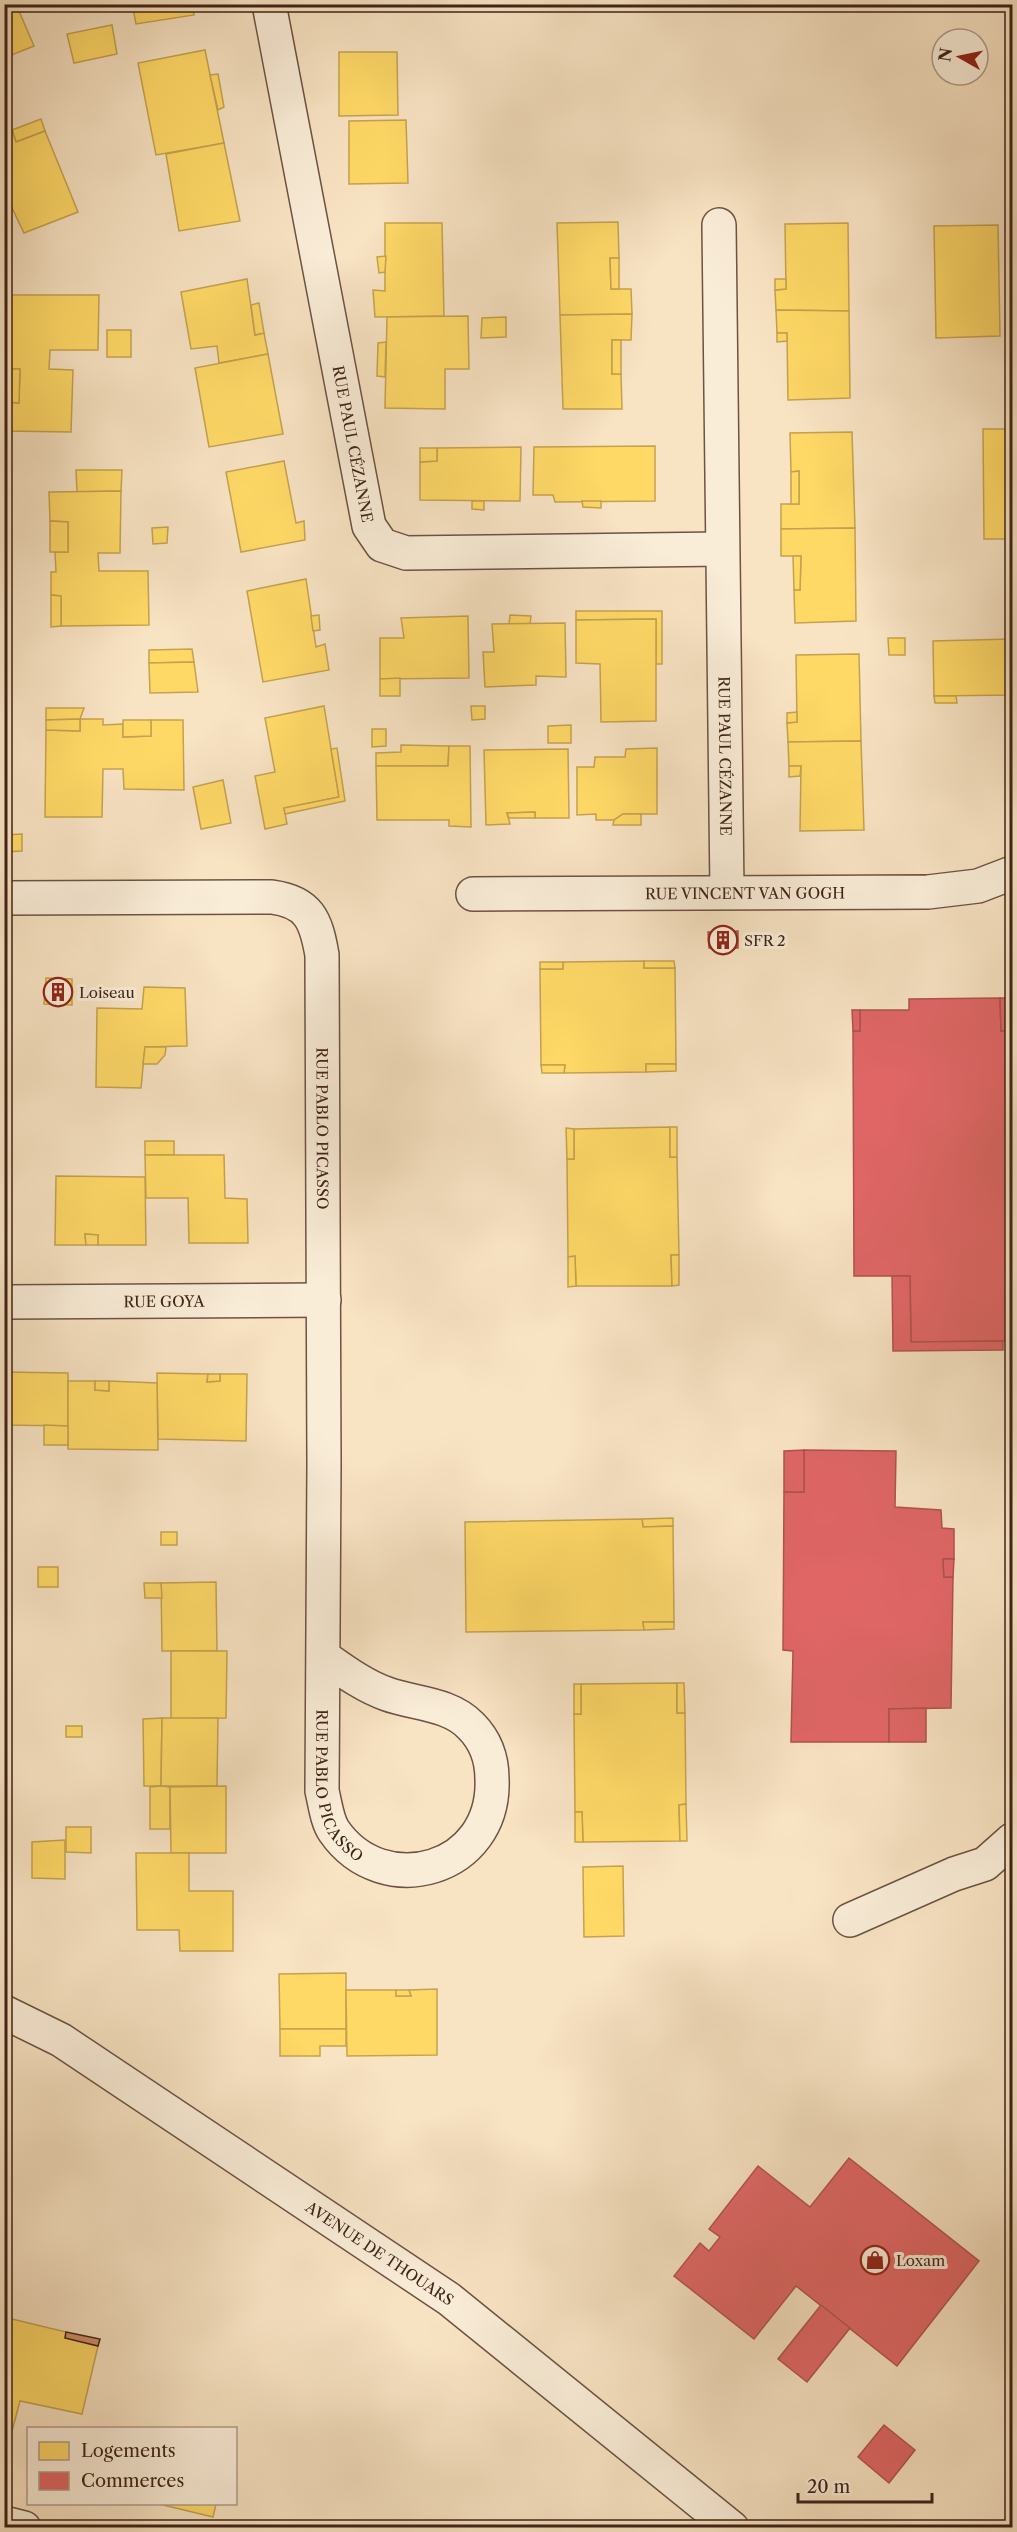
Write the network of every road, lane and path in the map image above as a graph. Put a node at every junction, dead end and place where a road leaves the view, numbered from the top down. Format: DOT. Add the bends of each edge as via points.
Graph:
graph roads {
  1 [pos="269,4"];
  2 [pos="719,225"];
  3 [pos="722,549"];
  4 [pos="1012,873"];
  5 [pos="728,892"];
  6 [pos="473,894"];
  7 [pos="4,898"];
  8 [pos="324,1300"];
  9 [pos="4,1302"];
  10 [pos="324,1657"];
  11 [pos="1012,1840"];
  12 [pos="850,1920"];
  13 [pos="4,2012"];
  14 [pos="4,2523"];
  15 [pos="24,2528"];
  16 [pos="732,2528"];
  1 -- 3 [label="street, RUE PAUL CÉZANNE" via="369,526 382,545 406,553"];
  2 -- 3 [label="street, RUE PAUL CÉZANNE"];
  3 -- 5 [label="street, RUE PAUL CÉZANNE"];
  4 -- 5 [label="street, RUE VINCENT VAN GOGH" via="978,886 927,892"];
  5 -- 6 [label="street, RUE VINCENT VAN GOGH"];
  7 -- 8 [label="street, RUE PABLO PICASSO" via="272,897 293,900 304,909 318,929 322,955"];
  8 -- 9 [label="street, RUE GOYA"];
  8 -- 10 [label="street, RUE PABLO PICASSO"];
  10 -- 10 [label="street, RUE PABLO PICASSO" via="322,1791 332,1829 354,1855 378,1865 439,1866 465,1850 485,1826 493,1794 492,1757 471,1725 440,1707 368,1686"];
  11 -- 12 [label="street" via="985,1864"];
  13 -- 16 [label="street, AVENUE DE THOUARS" via="61,2040 449,2299"];
  14 -- 15 [label="street"];
}
